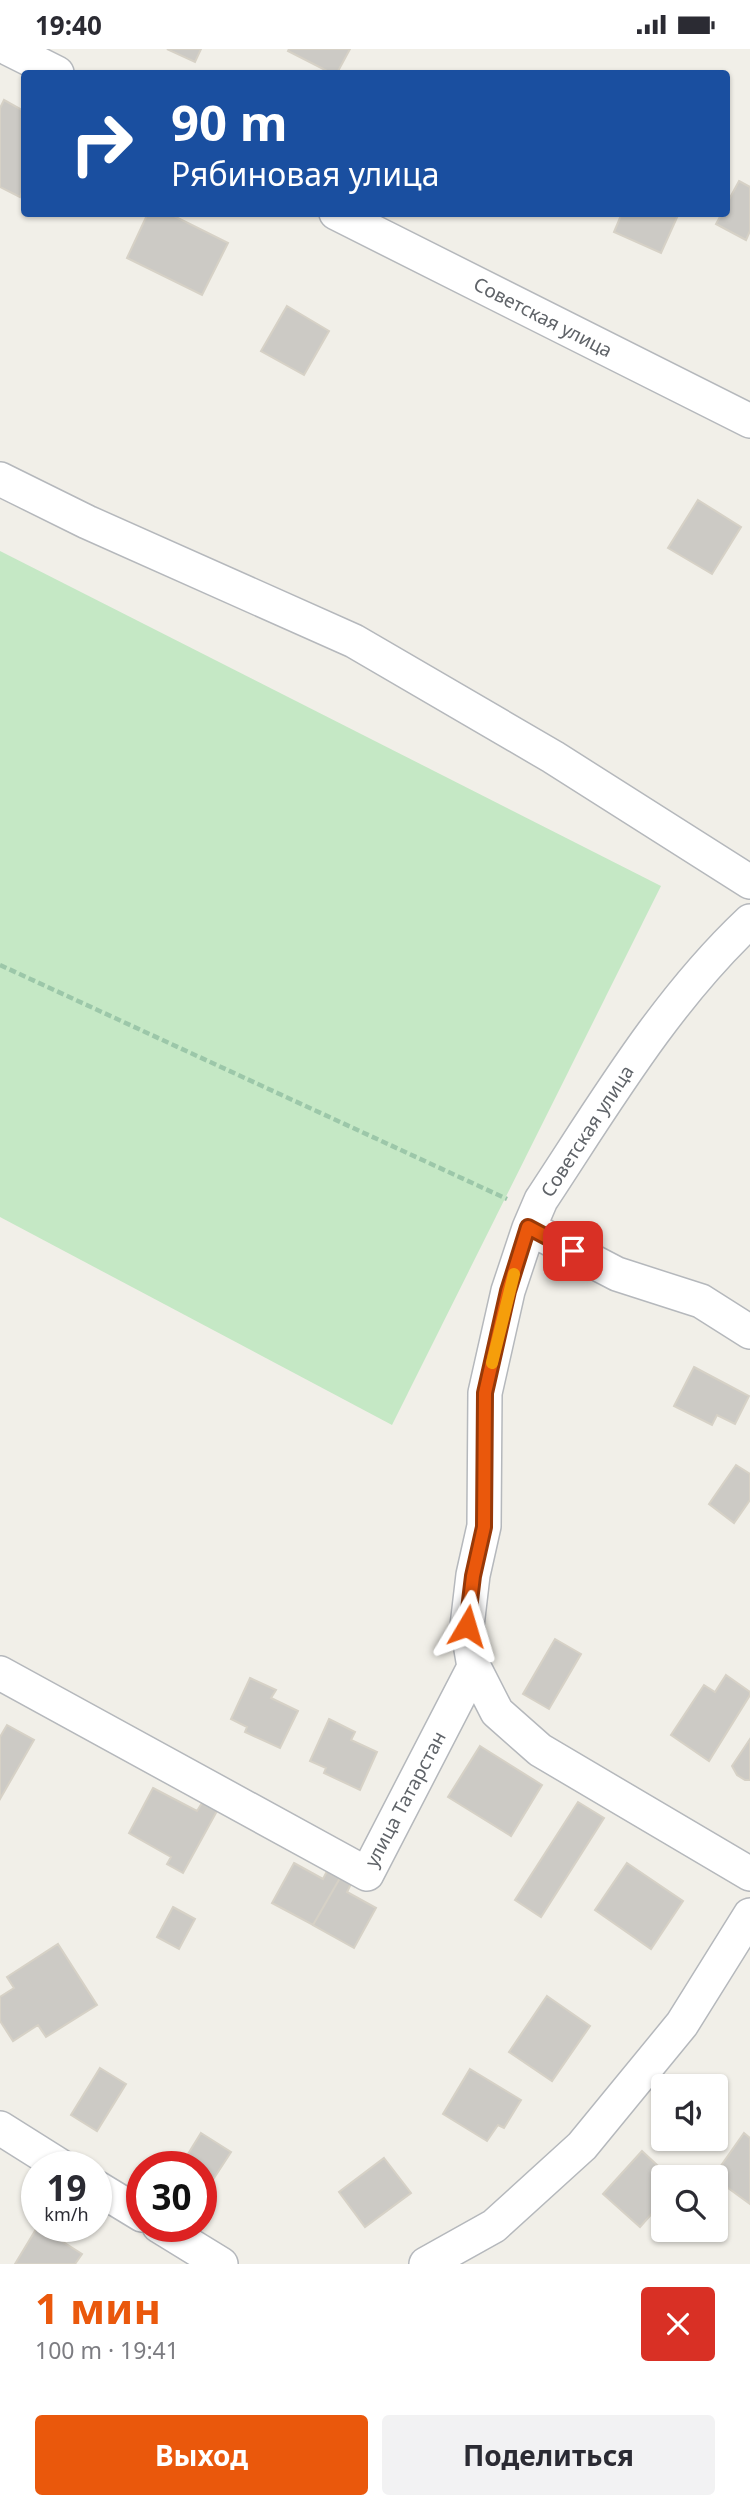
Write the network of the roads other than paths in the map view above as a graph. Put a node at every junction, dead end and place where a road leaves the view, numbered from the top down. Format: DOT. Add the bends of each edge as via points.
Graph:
graph roads {
  1 [pos="9,49"];
  2 [pos="51,70"];
  3 [pos="344,217"];
  4 [pos="750,421"];
  5 [pos="0,479"];
  6 [pos="750,882"];
  7 [pos="750,921"];
  8 [pos="535,1214"];
  9 [pos="750,1332"];
  10 [pos="474,1667"];
  11 [pos="0,1673"];
  12 [pos="750,1874"];
  13 [pos="750,1915"];
  14 [pos="0,2128"];
  15 [pos="37,2151"];
  16 [pos="185,2242"];
  17 [pos="221,2264"];
  18 [pos="426,2264"];
  1 -- 2 [label="street"];
  3 -- 4 [label="street, Советская улица"];
  5 -- 6 [label="street" via="354,641 553,757"];
  7 -- 8 [label="street, Советская улица" via="718,951 641,1047"];
  8 -- 9 [label="street" via="617,1274 701,1301"];
  8 -- 10 [label="street, Советская улица" via="508,1291 485,1393 484,1527 467,1626"];
  10 -- 11 [label="street, улица Татарстан" via="367,1874"];
  10 -- 12 [label="street" via="497,1712 540,1749"];
  13 -- 18 [label="street" via="682,2024 582,2145 494,2226"];
  14 -- 15 [label="street"];
  16 -- 17 [label="street"];
}
